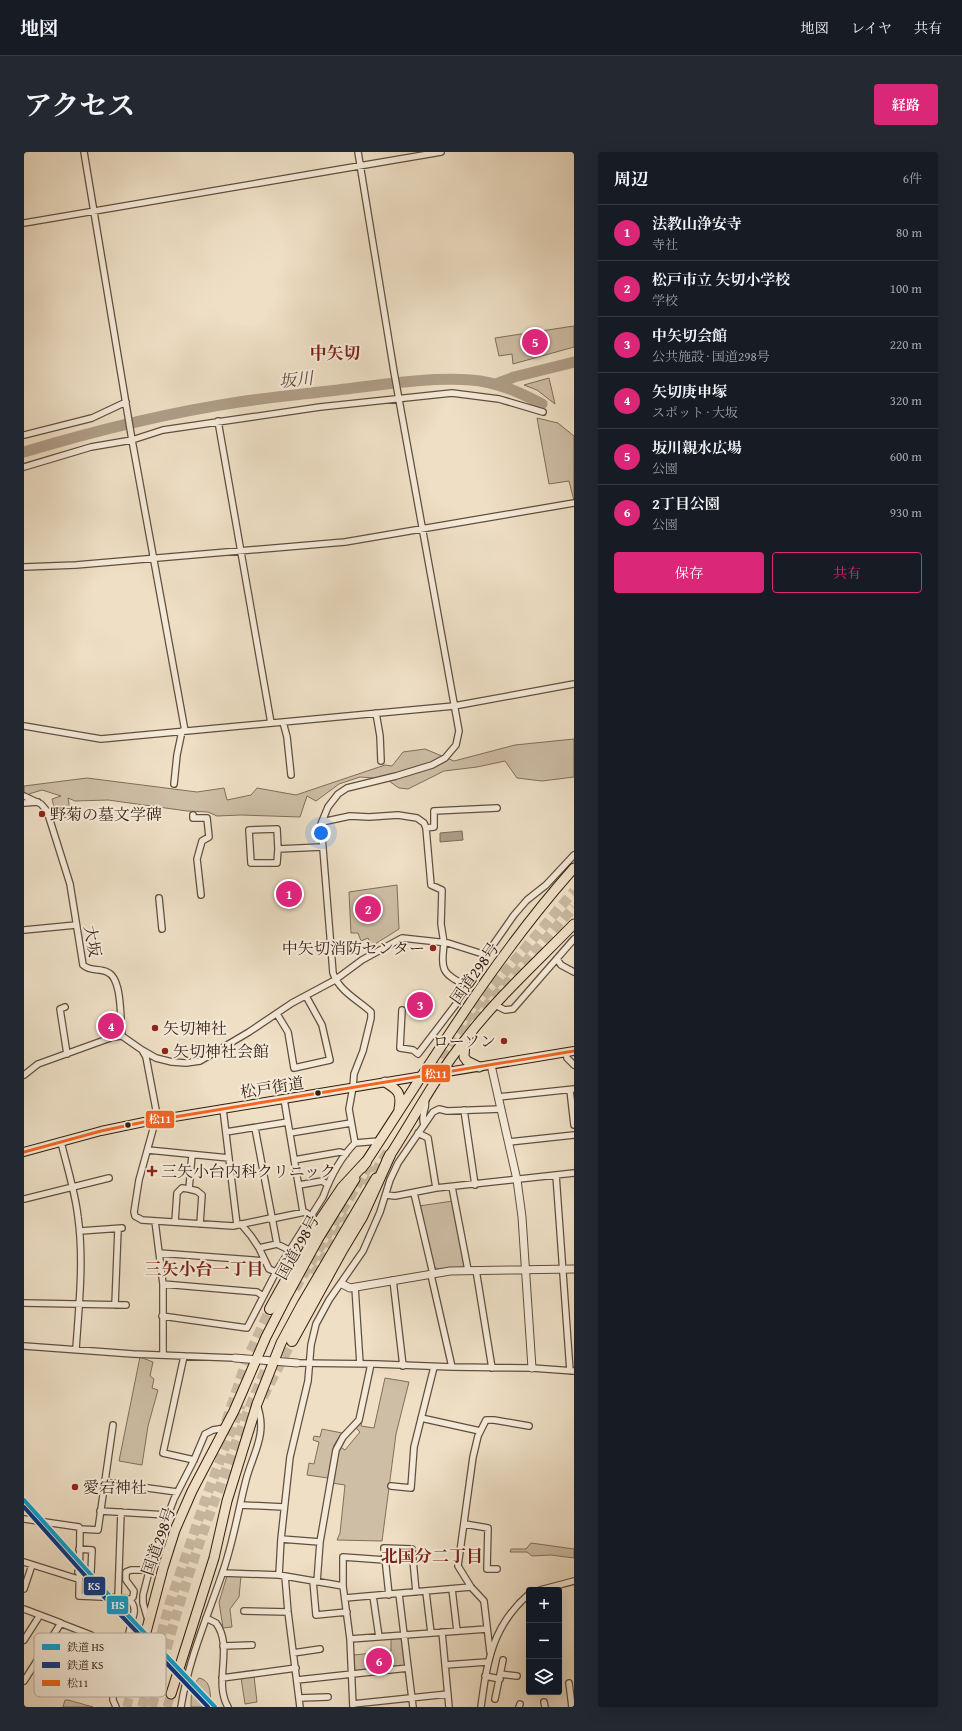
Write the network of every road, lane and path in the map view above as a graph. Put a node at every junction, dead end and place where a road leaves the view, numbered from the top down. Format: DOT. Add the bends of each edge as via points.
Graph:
graph roads {
  1 [pos="84,152"];
  2 [pos="358,152"];
  3 [pos="441,152"];
  4 [pos="360,166"];
  5 [pos="94,212"];
  6 [pos="24,223"];
  7 [pos="398,398"];
  8 [pos="126,405"];
  9 [pos="543,412"];
  10 [pos="218,421"];
  11 [pos="24,435"];
  12 [pos="132,439"];
  13 [pos="24,467"];
  14 [pos="574,503"];
  15 [pos="421,529"];
  16 [pos="240,551"];
  17 [pos="153,558"];
  18 [pos="24,567"];
  19 [pos="574,684"];
  20 [pos="454,706"];
  21 [pos="376,713"];
  22 [pos="283,722"];
  23 [pos="271,723"];
  24 [pos="24,726"];
  25 [pos="183,731"];
  26 [pos="381,761"];
  27 [pos="291,775"];
  28 [pos="174,784"];
  29 [pos="24,796"];
  30 [pos="38,802"];
  31 [pos="24,804"];
  32 [pos="497,808"];
  33 [pos="193,815"];
  34 [pos="322,822"];
  35 [pos="426,828"];
  36 [pos="322,847"];
  37 [pos="278,849"];
  38 [pos="574,854"];
  39 [pos="574,868"];
  40 [pos="200,895"];
  41 [pos="159,898"];
  42 [pos="574,924"];
  43 [pos="76,925"];
  44 [pos="162,929"];
  45 [pos="24,930"];
  46 [pos="574,939"];
  47 [pos="444,943"];
  48 [pos="486,955"];
  49 [pos="557,959"];
  50 [pos="574,972"];
  51 [pos="335,980"];
  52 [pos="468,986"];
  53 [pos="463,995"];
  54 [pos="306,996"];
  55 [pos="495,1005"];
  56 [pos="65,1007"];
  57 [pos="402,1010"];
  58 [pos="464,1013"];
  59 [pos="277,1014"];
  60 [pos="122,1036"];
  61 [pos="465,1040"];
  62 [pos="142,1050"];
  63 [pos="570,1052"];
  64 [pos="67,1054"];
  65 [pos="490,1065"];
  66 [pos="574,1065"];
  67 [pos="479,1066"];
  68 [pos="441,1073"];
  69 [pos="24,1075"];
  70 [pos="422,1076"];
  71 [pos="385,1082"];
  72 [pos="353,1087"];
  73 [pos="572,1089"];
  74 [pos="498,1097"];
  75 [pos="425,1098"];
  76 [pos="284,1099"];
  77 [pos="223,1109"];
  78 [pos="501,1109"];
  79 [pos="399,1110"];
  80 [pos="464,1110"];
  81 [pos="156,1120"];
  82 [pos="288,1122"];
  83 [pos="351,1123"];
  84 [pos="424,1125"];
  85 [pos="574,1125"];
  86 [pos="255,1128"];
  87 [pos="226,1132"];
  88 [pos="418,1132"];
  89 [pos="290,1134"];
  90 [pos="574,1135"];
  91 [pos="380,1141"];
  92 [pos="61,1142"];
  93 [pos="509,1142"];
  94 [pos="355,1143"];
  95 [pos="148,1150"];
  96 [pos="24,1152"];
  97 [pos="346,1154"];
  98 [pos="192,1155"];
  99 [pos="390,1155"];
  100 [pos="229,1158"];
  101 [pos="294,1160"];
  102 [pos="366,1162"];
  103 [pos="574,1173"];
  104 [pos="556,1175"];
  105 [pos="109,1178"];
  106 [pos="517,1180"];
  107 [pos="475,1184"];
  108 [pos="299,1185"];
  109 [pos="328,1185"];
  110 [pos="72,1187"];
  111 [pos="452,1187"];
  112 [pos="436,1188"];
  113 [pos="189,1190"];
  114 [pos="414,1193"];
  115 [pos="386,1195"];
  116 [pos="24,1199"];
  117 [pos="303,1212"];
  118 [pos="311,1216"];
  119 [pos="271,1219"];
  120 [pos="155,1221"];
  121 [pos="175,1222"];
  122 [pos="200,1224"];
  123 [pos="239,1225"];
  124 [pos="80,1232"];
  125 [pos="277,1244"];
  126 [pos="259,1248"];
  127 [pos="288,1250"];
  128 [pos="159,1254"];
  129 [pos="265,1261"];
  130 [pos="563,1269"];
  131 [pos="574,1269"];
  132 [pos="468,1270"];
  133 [pos="476,1270"];
  134 [pos="525,1270"];
  135 [pos="276,1272"];
  136 [pos="432,1274"];
  137 [pos="393,1280"];
  138 [pos="163,1284"];
  139 [pos="342,1284"];
  140 [pos="355,1287"];
  141 [pos="263,1296"];
  142 [pos="24,1303"];
  143 [pos="79,1303"];
  144 [pos="114,1305"];
  145 [pos="126,1305"];
  146 [pos="270,1309"];
  147 [pos="162,1316"];
  148 [pos="292,1341"];
  149 [pos="24,1346"];
  150 [pos="76,1349"];
  151 [pos="163,1354"];
  152 [pos="184,1356"];
  153 [pos="235,1358"];
  154 [pos="256,1359"];
  155 [pos="274,1361"];
  156 [pos="296,1363"];
  157 [pos="310,1364"];
  158 [pos="360,1364"];
  159 [pos="371,1364"];
  160 [pos="403,1366"];
  161 [pos="434,1367"];
  162 [pos="452,1368"];
  163 [pos="492,1368"];
  164 [pos="532,1368"];
  165 [pos="572,1371"];
  166 [pos="257,1404"];
  167 [pos="421,1418"];
  168 [pos="113,1425"];
  169 [pos="529,1426"];
  170 [pos="225,1428"];
  171 [pos="480,1431"];
  172 [pos="194,1460"];
  173 [pos="104,1482"];
  174 [pos="391,1486"];
  175 [pos="177,1492"];
  176 [pos="240,1505"];
  177 [pos="284,1507"];
  178 [pos="100,1511"];
  179 [pos="121,1512"];
  180 [pos="167,1515"];
  181 [pos="24,1519"];
  182 [pos="465,1524"];
  183 [pos="80,1529"];
  184 [pos="281,1540"];
  185 [pos="320,1542"];
  186 [pos="79,1549"];
  187 [pos="385,1560"];
  188 [pos="24,1562"];
  189 [pos="32,1565"];
  190 [pos="496,1569"];
  191 [pos="150,1570"];
  192 [pos="78,1572"];
  193 [pos="223,1573"];
  194 [pos="282,1575"];
  195 [pos="78,1579"];
  196 [pos="315,1581"];
  197 [pos="574,1581"];
  198 [pos="343,1586"];
  199 [pos="471,1587"];
  200 [pos="551,1587"];
  201 [pos="24,1589"];
  202 [pos="452,1589"];
  203 [pos="416,1592"];
  204 [pos="426,1592"];
  205 [pos="399,1594"];
  206 [pos="389,1595"];
  207 [pos="373,1596"];
  208 [pos="118,1597"];
  209 [pos="345,1598"];
  210 [pos="526,1598"];
  211 [pos="130,1600"];
  212 [pos="24,1609"];
  213 [pos="244,1611"];
  214 [pos="288,1612"];
  215 [pos="347,1612"];
  216 [pos="40,1615"];
  217 [pos="206,1618"];
  218 [pos="149,1622"];
  219 [pos="60,1623"];
  220 [pos="487,1629"];
  221 [pos="457,1631"];
  222 [pos="442,1632"];
  223 [pos="54,1633"];
  224 [pos="86,1633"];
  225 [pos="129,1633"];
  226 [pos="146,1633"];
  227 [pos="431,1633"];
  228 [pos="405,1635"];
  229 [pos="379,1637"];
  230 [pos="350,1639"];
  231 [pos="24,1640"];
  232 [pos="252,1645"];
  233 [pos="223,1646"];
  234 [pos="320,1649"];
  235 [pos="490,1652"];
  236 [pos="293,1653"];
  237 [pos="503,1660"];
  238 [pos="487,1662"];
  239 [pos="34,1665"];
  240 [pos="445,1665"];
  241 [pos="296,1668"];
  242 [pos="408,1668"];
  243 [pos="352,1674"];
  244 [pos="485,1676"];
  245 [pos="500,1676"];
  246 [pos="517,1676"];
  247 [pos="222,1678"];
  248 [pos="297,1680"];
  249 [pos="24,1681"];
  250 [pos="569,1684"];
  251 [pos="171,1694"];
  252 [pos="448,1694"];
  253 [pos="113,1697"];
  254 [pos="328,1697"];
  255 [pos="299,1698"];
  256 [pos="412,1698"];
  257 [pos="496,1699"];
  258 [pos="353,1706"];
  259 [pos="116,1707"];
  260 [pos="181,1707"];
  261 [pos="228,1707"];
  262 [pos="300,1707"];
  263 [pos="413,1707"];
  264 [pos="449,1707"];
  265 [pos="481,1707"];
  266 [pos="572,1707"];
  1 -- 5 [label="street"];
  2 -- 4 [label="street"];
  3 -- 4 [label="street"];
  4 -- 5 [label="street"];
  4 -- 7 [label="street"];
  5 -- 6 [label="street"];
  5 -- 8 [label="street"];
  7 -- 9 [label="street" via="460,394 499,399"];
  7 -- 10 [label="street"];
  7 -- 15 [label="street"];
  8 -- 11 [label="street" via="92,418"];
  8 -- 12 [label="street"];
  10 -- 12 [label="street" via="163,430"];
  10 -- 16 [label="street"];
  12 -- 13 [label="street" via="91,447"];
  12 -- 17 [label="street"];
  14 -- 15 [label="street"];
  15 -- 16 [label="street" via="345,542"];
  15 -- 20 [label="street"];
  16 -- 17 [label="street"];
  16 -- 23 [label="street"];
  17 -- 18 [label="street"];
  17 -- 25 [label="street"];
  19 -- 20 [label="street"];
  20 -- 21 [label="street"];
  20 -- 34 [label="street" via="459,731 453,751 432,765 346,788 332,800"];
  21 -- 22 [label="street"];
  21 -- 26 [label="street"];
  22 -- 23 [label="street"];
  22 -- 27 [label="street"];
  23 -- 25 [label="street"];
  24 -- 25 [label="street" via="101,739"];
  25 -- 28 [label="street"];
  29 -- 30 [label="street"];
  30 -- 31 [label="street"];
  30 -- 43 [label="street, 大坂" via="47,811 70,884"];
  32 -- 35 [label="street" via="434,811 434,827"];
  33 -- 40 [label="street" via="193,818 207,818 208,822 209,837 202,841 197,859"];
  34 -- 35 [label="street" via="350,816 398,814 417,818"];
  34 -- 36 [label="street"];
  35 -- 47 [label="street" via="431,886 442,890 441,924"];
  36 -- 37 [label="street"];
  36 -- 51 [label="street"];
  37 -- 37 [label="street" via="277,829 249,830 251,863 277,863"];
  38 -- 48 [label="street" via="546,885 527,900"];
  39 -- 58 [label="highway, 国道298号" via="536,913"];
  41 -- 44 [label="street"];
  42 -- 55 [label="highway, 国道298号"];
  43 -- 45 [label="street"];
  43 -- 60 [label="street, 大坂" via="83,965 90,970 106,971 116,981"];
  46 -- 49 [label="street"];
  47 -- 48 [label="street"];
  47 -- 51 [label="street" via="402,938 362,960"];
  47 -- 52 [label="street" via="444,970 450,977"];
  48 -- 52 [label="street"];
  49 -- 50 [label="street" via="560,965"];
  49 -- 55 [label="street" via="513,1010 505,1010"];
  51 -- 54 [label="street"];
  51 -- 72 [label="street" via="371,1012 363,1051 354,1074"];
  52 -- 53 [label="street"];
  53 -- 57 [label="street" via="418,1054 413,1050 400,1048"];
  53 -- 58 [label="street"];
  54 -- 59 [label="street"];
  54 -- 59 [label="street" via="322,1024 330,1060 294,1068 288,1032"];
  55 -- 61 [label="highway, 国道298号"];
  56 -- 64 [label="street" via="60,1009"];
  58 -- 70 [label="highway, 国道298号"];
  59 -- 62 [label="street" via="200,1061 172,1062 156,1058"];
  60 -- 62 [label="street"];
  60 -- 64 [label="street"];
  61 -- 67 [label="highway" via="464,1058"];
  61 -- 68 [label="highway, 国道298号"];
  62 -- 81 [label="street" via="150,1075"];
  63 -- 65 [label="main road, 松戸街道"];
  63 -- 66 [label="street" via="567,1058"];
  64 -- 69 [label="street" via="38,1064"];
  65 -- 67 [label="main road, 松戸街道"];
  65 -- 74 [label="street"];
  67 -- 68 [label="main road, 松戸街道"];
  68 -- 70 [label="main road, 松戸街道"];
  68 -- 75 [label="highway, 国道298号"];
  70 -- 71 [label="main road, 松戸街道"];
  70 -- 79 [label="highway, 国道298号"];
  71 -- 72 [label="main road, 松戸街道"];
  71 -- 79 [label="highway" via="398,1091"];
  72 -- 76 [label="main road, 松戸街道"];
  72 -- 83 [label="street"];
  73 -- 74 [label="street"];
  73 -- 85 [label="street"];
  74 -- 78 [label="street"];
  75 -- 84 [label="street" via="427,1103 422,1118"];
  75 -- 99 [label="highway, 国道298号"];
  76 -- 77 [label="main road, 松戸街道"];
  76 -- 82 [label="street"];
  77 -- 81 [label="main road, 松戸街道"];
  77 -- 87 [label="street"];
  78 -- 80 [label="street"];
  78 -- 93 [label="street"];
  79 -- 91 [label="highway, 国道298号"];
  80 -- 84 [label="street" via="436,1109"];
  80 -- 107 [label="street"];
  81 -- 92 [label="main road, 松戸街道" via="121,1126"];
  81 -- 95 [label="street"];
  82 -- 86 [label="street"];
  82 -- 89 [label="street"];
  83 -- 89 [label="street"];
  83 -- 94 [label="street"];
  84 -- 88 [label="street"];
  86 -- 87 [label="street"];
  86 -- 119 [label="street"];
  87 -- 100 [label="street"];
  88 -- 112 [label="street" via="428,1138"];
  88 -- 115 [label="street" via="398,1163"];
  89 -- 101 [label="street"];
  90 -- 93 [label="street"];
  91 -- 94 [label="street"];
  91 -- 102 [label="highway, 国道298号"];
  92 -- 96 [label="main road, 松戸街道"];
  92 -- 110 [label="street"];
  93 -- 106 [label="street"];
  94 -- 97 [label="street"];
  95 -- 98 [label="street"];
  95 -- 120 [label="street" via="139,1180 134,1212 138,1219"];
  97 -- 101 [label="street" via="340,1152"];
  97 -- 109 [label="street"];
  98 -- 100 [label="street"];
  98 -- 113 [label="street"];
  99 -- 148 [label="highway" via="362,1217"];
  99 -- 155 [label="highway, 国道298号" via="312,1285"];
  100 -- 123 [label="street"];
  101 -- 108 [label="street"];
  102 -- 146 [label="highway" via="342,1188 315,1228"];
  102 -- 154 [label="highway, 国道298号" via="315,1246"];
  103 -- 104 [label="street"];
  104 -- 106 [label="street"];
  104 -- 130 [label="street"];
  105 -- 110 [label="street"];
  106 -- 107 [label="street"];
  106 -- 134 [label="street"];
  107 -- 111 [label="street"];
  108 -- 109 [label="street" via="322,1181"];
  108 -- 117 [label="street"];
  109 -- 118 [label="street"];
  110 -- 116 [label="street"];
  110 -- 124 [label="street"];
  111 -- 112 [label="street"];
  111 -- 132 [label="street"];
  112 -- 114 [label="street"];
  113 -- 121 [label="street" via="182,1188 177,1193"];
  113 -- 122 [label="street" via="202,1195"];
  114 -- 115 [label="street"];
  114 -- 136 [label="street"];
  115 -- 139 [label="street" via="363,1251"];
  117 -- 118 [label="street"];
  117 -- 119 [label="street"];
  118 -- 127 [label="street"];
  119 -- 123 [label="street"];
  119 -- 125 [label="street"];
  120 -- 121 [label="street"];
  120 -- 128 [label="street"];
  121 -- 122 [label="street"];
  122 -- 123 [label="street"];
  123 -- 126 [label="street" via="252,1236"];
  124 -- 143 [label="street"];
  124 -- 144 [label="street" via="120,1228"];
  125 -- 126 [label="street"];
  125 -- 127 [label="street"];
  126 -- 129 [label="street"];
  127 -- 135 [label="street"];
  128 -- 129 [label="street"];
  128 -- 138 [label="street"];
  129 -- 135 [label="street" via="269,1269"];
  130 -- 131 [label="street"];
  130 -- 134 [label="street"];
  130 -- 165 [label="street"];
  132 -- 133 [label="street"];
  132 -- 136 [label="street"];
  133 -- 134 [label="street"];
  133 -- 163 [label="street"];
  134 -- 164 [label="street"];
  135 -- 141 [label="street"];
  136 -- 137 [label="street"];
  136 -- 162 [label="street"];
  137 -- 140 [label="street"];
  137 -- 160 [label="street"];
  138 -- 141 [label="street" via="256,1292"];
  138 -- 147 [label="street"];
  139 -- 140 [label="street"];
  139 -- 157 [label="street" via="316,1324"];
  140 -- 158 [label="street"];
  141 -- 147 [label="street" via="247,1328"];
  142 -- 143 [label="street"];
  143 -- 144 [label="street"];
  143 -- 150 [label="street"];
  144 -- 145 [label="street"];
  147 -- 151 [label="street"];
  149 -- 150 [label="street"];
  150 -- 151 [label="street"];
  151 -- 152 [label="street"];
  152 -- 153 [label="street"];
  152 -- 172 [label="street" via="163,1453"];
  153 -- 154 [label="street"];
  154 -- 155 [label="street"];
  154 -- 170 [label="highway, 国道298号"];
  155 -- 156 [label="street"];
  155 -- 166 [label="highway, 国道298号"];
  156 -- 157 [label="street"];
  157 -- 158 [label="street"];
  157 -- 177 [label="street" via="292,1450"];
  158 -- 159 [label="street"];
  159 -- 160 [label="street"];
  159 -- 185 [label="street" via="359,1420 343,1437 336,1450"];
  160 -- 161 [label="street"];
  161 -- 162 [label="street"];
  161 -- 167 [label="street"];
  162 -- 163 [label="street"];
  163 -- 164 [label="street"];
  164 -- 165 [label="street"];
  166 -- 176 [label="street" via="261,1416 260,1438"];
  166 -- 251 [label="highway, 国道298号" via="227,1501 214,1558"];
  167 -- 171 [label="street"];
  167 -- 174 [label="street" via="414,1447 411,1488"];
  168 -- 173 [label="street"];
  169 -- 171 [label="street" via="490,1420 484,1422"];
  170 -- 172 [label="street" via="205,1434"];
  170 -- 218 [label="highway, 国道298号" via="175,1530"];
  171 -- 182 [label="street" via="473,1457"];
  172 -- 175 [label="street"];
  173 -- 175 [label="street"];
  173 -- 178 [label="street"];
  175 -- 180 [label="street"];
  176 -- 177 [label="street"];
  176 -- 193 [label="street"];
  177 -- 184 [label="street"];
  178 -- 179 [label="street"];
  178 -- 183 [label="street" via="98,1530"];
  179 -- 180 [label="street"];
  179 -- 208 [label="street"];
  180 -- 191 [label="street"];
  181 -- 183 [label="street"];
  182 -- 190 [label="street" via="488,1528 486,1569"];
  182 -- 199 [label="street" via="458,1566"];
  183 -- 186 [label="street"];
  184 -- 185 [label="street"];
  184 -- 194 [label="street"];
  185 -- 196 [label="street"];
  186 -- 192 [label="street"];
  186 -- 192 [label="street" via="92,1550 91,1572"];
  187 -- 198 [label="street" via="343,1557"];
  187 -- 203 [label="street" via="384,1548 412,1549"];
  187 -- 206 [label="street"];
  188 -- 189 [label="street"];
  189 -- 195 [label="street"];
  189 -- 201 [label="street"];
  191 -- 211 [label="street" via="126,1572 126,1580 134,1591"];
  191 -- 218 [label="street" via="143,1595"];
  192 -- 195 [label="street"];
  193 -- 194 [label="street"];
  193 -- 217 [label="street"];
  194 -- 196 [label="street"];
  194 -- 214 [label="street"];
  195 -- 208 [label="street" via="79,1596"];
  196 -- 198 [label="street"];
  196 -- 215 [label="street" via="316,1615"];
  197 -- 200 [label="street"];
  198 -- 209 [label="street"];
  199 -- 202 [label="street"];
  199 -- 220 [label="street" via="484,1601"];
  202 -- 204 [label="street"];
  202 -- 221 [label="street"];
  203 -- 204 [label="street"];
  203 -- 205 [label="street"];
  204 -- 227 [label="street"];
  205 -- 206 [label="street"];
  205 -- 228 [label="street"];
  206 -- 207 [label="street"];
  207 -- 209 [label="street"];
  207 -- 229 [label="street"];
  208 -- 211 [label="street"];
  209 -- 215 [label="street"];
  210 -- 235 [label="street" via="503,1625"];
  211 -- 225 [label="street" via="134,1605 134,1614"];
  212 -- 216 [label="street"];
  213 -- 214 [label="street"];
  214 -- 236 [label="street"];
  215 -- 230 [label="street"];
  216 -- 219 [label="street"];
  216 -- 231 [label="street"];
  217 -- 233 [label="street" via="218,1626"];
  217 -- 260 [label="street"];
  218 -- 226 [label="highway, 国道298号"];
  219 -- 223 [label="street"];
  219 -- 224 [label="street"];
  220 -- 221 [label="street"];
  220 -- 235 [label="street"];
  221 -- 222 [label="street"];
  222 -- 227 [label="street"];
  222 -- 240 [label="street"];
  227 -- 228 [label="street"];
  228 -- 229 [label="street"];
  228 -- 242 [label="street"];
  229 -- 230 [label="street"];
  230 -- 243 [label="street"];
  232 -- 233 [label="street"];
  233 -- 247 [label="street"];
  234 -- 236 [label="street"];
  235 -- 238 [label="street"];
  236 -- 241 [label="street"];
  237 -- 245 [label="street"];
  238 -- 240 [label="street"];
  238 -- 244 [label="street"];
  239 -- 249 [label="street"];
  240 -- 252 [label="street"];
  241 -- 247 [label="street"];
  241 -- 248 [label="street"];
  242 -- 243 [label="street"];
  242 -- 256 [label="street"];
  243 -- 248 [label="street"];
  243 -- 258 [label="street"];
  244 -- 245 [label="street"];
  244 -- 265 [label="street"];
  245 -- 246 [label="street"];
  245 -- 257 [label="street"];
  247 -- 261 [label="street" via="223,1696"];
  248 -- 255 [label="street"];
  250 -- 266 [label="street"];
  252 -- 256 [label="street"];
  252 -- 264 [label="street"];
  253 -- 259 [label="street"];
  254 -- 255 [label="street"];
  255 -- 262 [label="street"];
  256 -- 258 [label="street"];
  256 -- 263 [label="street"];
}
